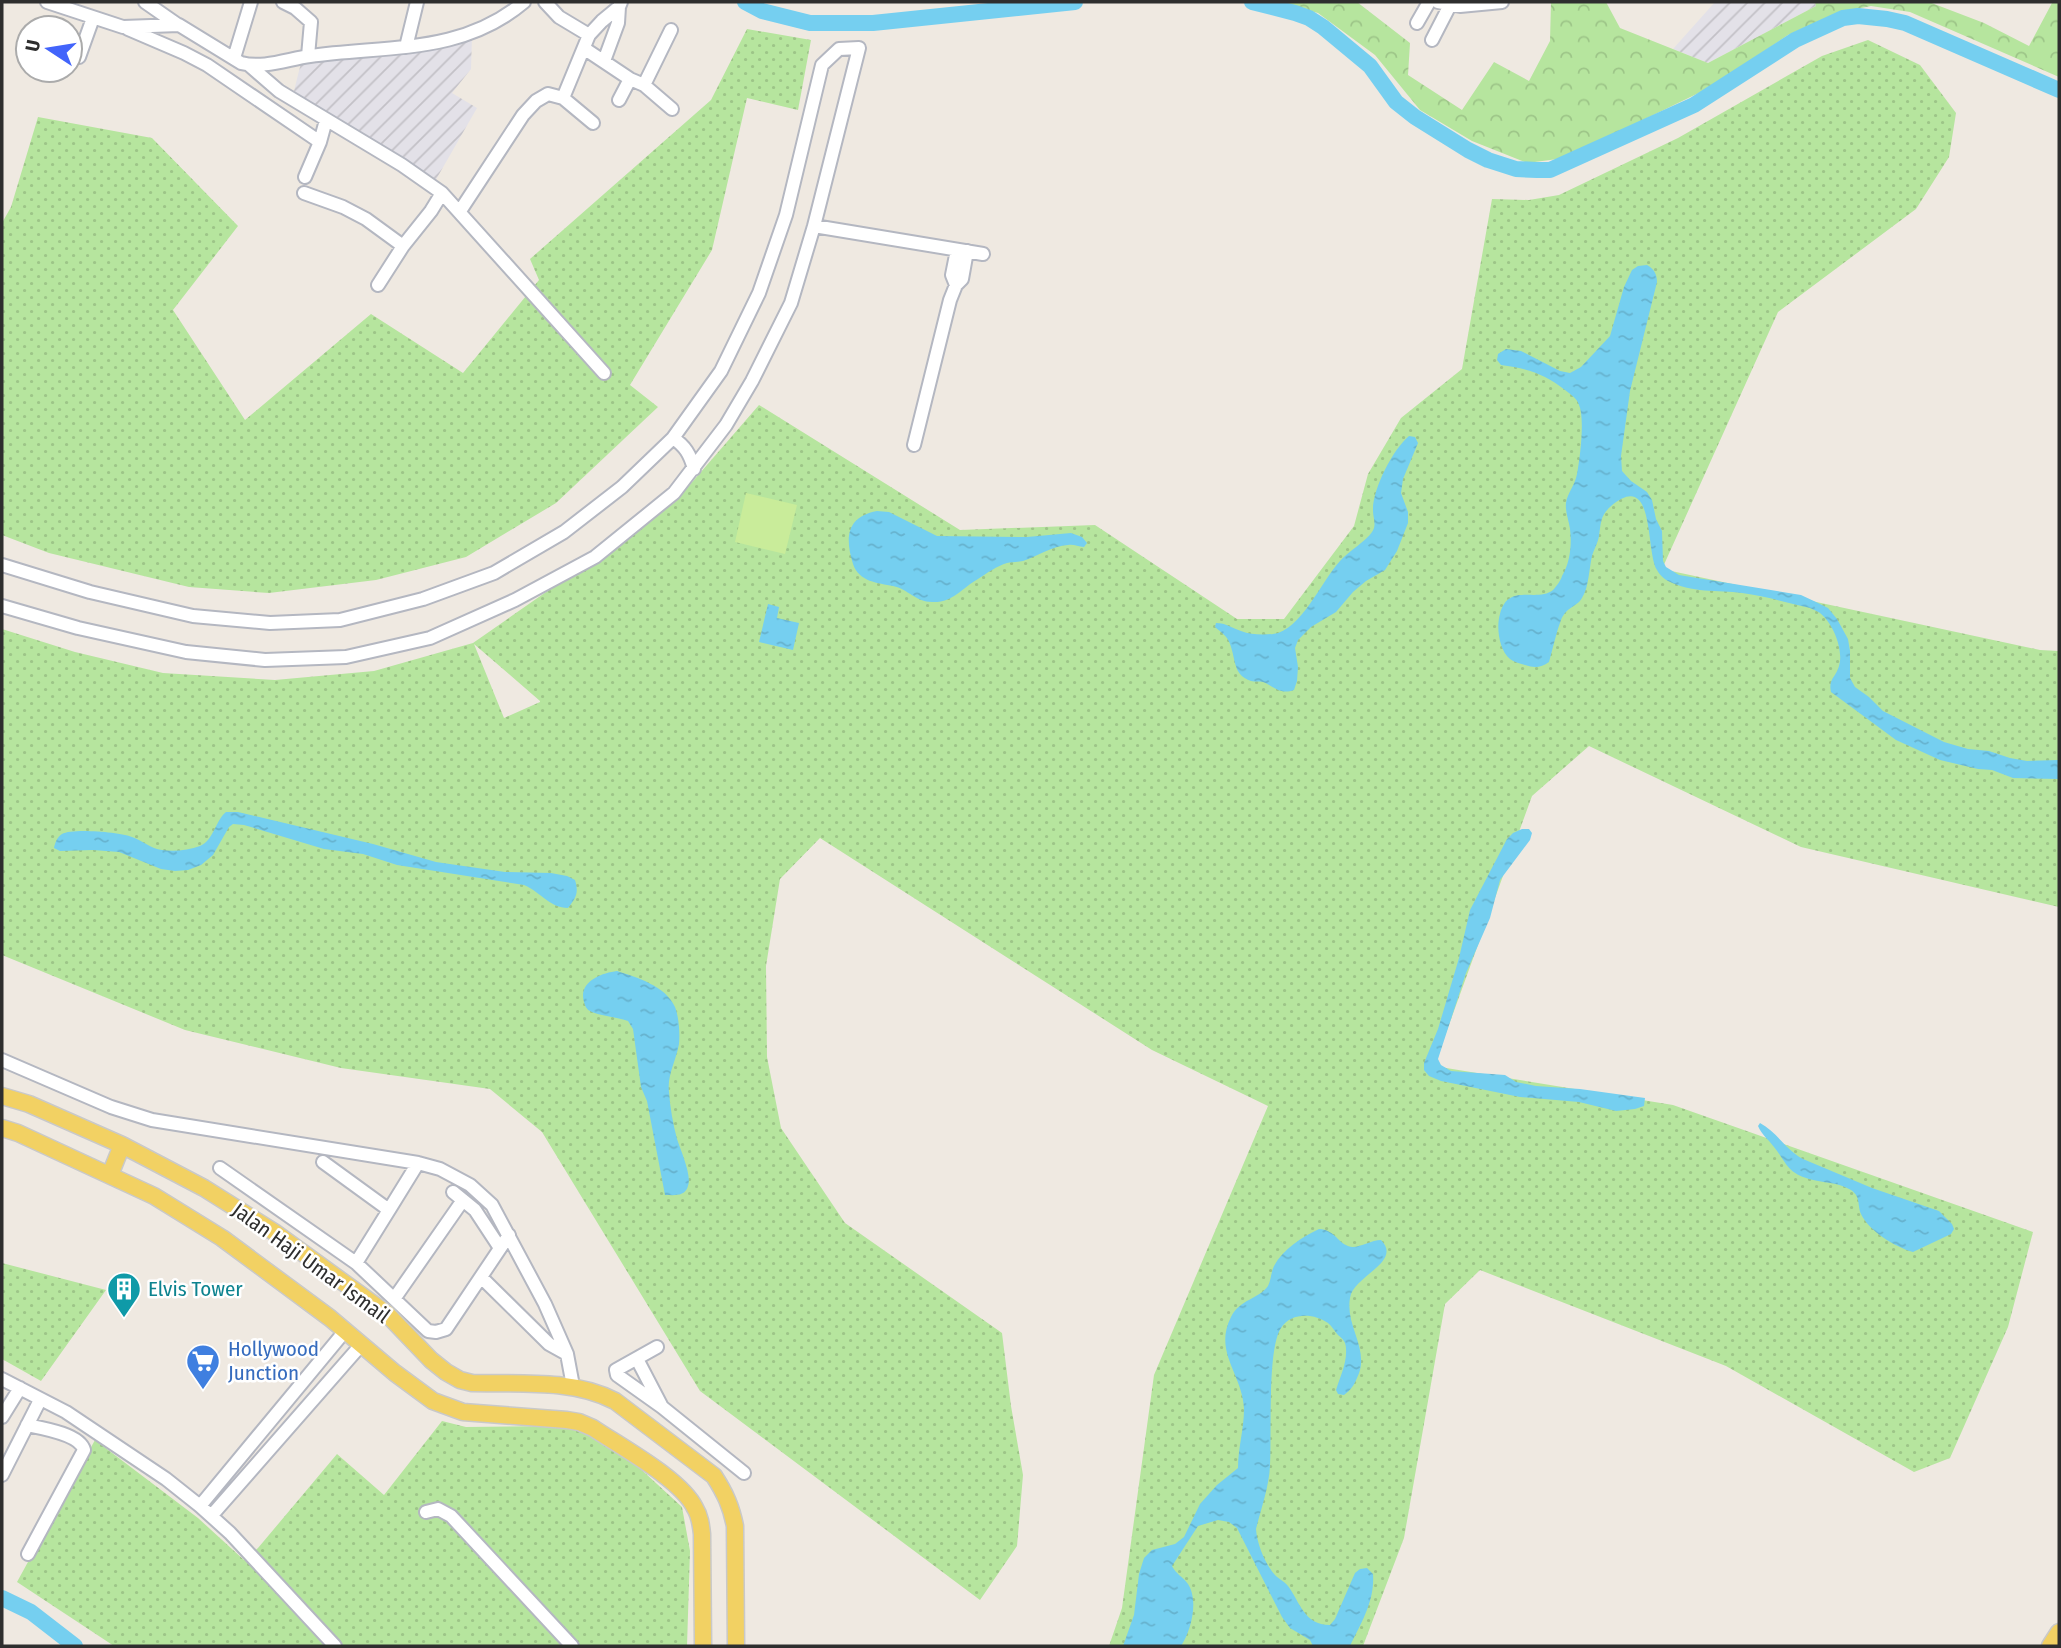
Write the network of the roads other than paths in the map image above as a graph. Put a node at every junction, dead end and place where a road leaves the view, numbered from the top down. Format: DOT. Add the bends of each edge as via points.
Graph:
graph roads {
  1 [pos="47,2"];
  2 [pos="147,2"];
  3 [pos="251,2"];
  4 [pos="283,2"];
  5 [pos="417,2"];
  6 [pos="545,2"];
  7 [pos="1429,2"];
  8 [pos="1502,2"];
  9 [pos="1444,3"];
  10 [pos="620,4"];
  11 [pos="514,5"];
  12 [pos="93,18"];
  13 [pos="1417,23"];
  14 [pos="179,25"];
  15 [pos="123,27"];
  16 [pos="671,30"];
  17 [pos="589,35"];
  18 [pos="1432,40"];
  19 [pos="84,43"];
  20 [pos="406,47"];
  21 [pos="585,49"];
  22 [pos="309,56"];
  23 [pos="234,58"];
  24 [pos="604,61"];
  25 [pos="249,65"];
  26 [pos="630,79"];
  27 [pos="644,85"];
  28 [pos="562,99"];
  29 [pos="619,100"];
  30 [pos="672,109"];
  31 [pos="593,123"];
  32 [pos="323,130"];
  33 [pos="305,177"];
  34 [pos="304,192"];
  35 [pos="440,196"];
  36 [pos="460,211"];
  37 [pos="814,226"];
  38 [pos="403,246"];
  39 [pos="962,251"];
  40 [pos="983,254"];
  41 [pos="378,285"];
  42 [pos="604,373"];
  43 [pos="673,438"];
  44 [pos="914,445"];
  45 [pos="694,469"];
  46 [pos="2,565"];
  47 [pos="2,606"];
  48 [pos="2,1060"];
  49 [pos="2,1096"];
  50 [pos="2,1128"];
  51 [pos="122,1145"];
  52 [pos="323,1162"];
  53 [pos="418,1163"];
  54 [pos="220,1168"];
  55 [pos="110,1175"];
  56 [pos="389,1210"];
  57 [pos="509,1235"];
  58 [pos="500,1248"];
  59 [pos="356,1264"];
  60 [pos="481,1277"];
  61 [pos="394,1299"];
  62 [pos="345,1331"];
  63 [pos="361,1345"];
  64 [pos="657,1347"];
  65 [pos="567,1354"];
  66 [pos="636,1359"];
  67 [pos="2,1379"];
  68 [pos="301,1384"];
  69 [pos="627,1384"];
  70 [pos="573,1386"];
  71 [pos="19,1388"];
  72 [pos="315,1396"];
  73 [pos="40,1400"];
  74 [pos="615,1401"];
  75 [pos="662,1407"];
  76 [pos="2,1415"];
  77 [pos="25,1428"];
  78 [pos="744,1473"];
  79 [pos="2,1475"];
  80 [pos="200,1506"];
  81 [pos="426,1512"];
  82 [pos="212,1515"];
  83 [pos="28,1554"];
  84 [pos="2059,1632"];
  85 [pos="335,1646"];
  86 [pos="572,1646"];
  87 [pos="703,1646"];
  88 [pos="736,1646"];
  89 [pos="2050,1646"];
  1 -- 12 [label="street"];
  2 -- 14 [label="street"];
  3 -- 23 [label="street"];
  4 -- 22 [label="street" via="311,22"];
  5 -- 20 [label="street"];
  6 -- 17 [label="street" via="559,17"];
  7 -- 13 [label="street"];
  8 -- 9 [label="street"];
  9 -- 18 [label="street"];
  10 -- 17 [label="street"];
  10 -- 24 [label="street"];
  11 -- 20 [label="street" via="476,32"];
  12 -- 15 [label="street"];
  12 -- 19 [label="street"];
  14 -- 15 [label="street"];
  14 -- 23 [label="street"];
  15 -- 32 [label="street" via="184,53"];
  16 -- 27 [label="street"];
  17 -- 21 [label="street"];
  20 -- 22 [label="street"];
  21 -- 24 [label="street"];
  21 -- 28 [label="street"];
  22 -- 25 [label="street"];
  23 -- 25 [label="street"];
  24 -- 26 [label="street"];
  25 -- 32 [label="street"];
  26 -- 27 [label="street"];
  26 -- 29 [label="street"];
  27 -- 30 [label="street"];
  28 -- 31 [label="street"];
  28 -- 36 [label="street" via="548,94 523,115"];
  32 -- 33 [label="street"];
  32 -- 35 [label="street" via="402,165"];
  34 -- 38 [label="street" via="366,219"];
  35 -- 36 [label="street"];
  35 -- 38 [label="street"];
  36 -- 42 [label="street"];
  37 -- 39 [label="street"];
  37 -- 43 [label="street" via="859,48 838,49 822,65 786,215 759,293 721,371"];
  37 -- 45 [label="street" via="791,303 752,382"];
  38 -- 41 [label="street"];
  39 -- 40 [label="street"];
  39 -- 44 [label="street" via="952,275 956,285"];
  43 -- 45 [label="street" via="684,445"];
  43 -- 46 [label="street" via="564,532 494,573 423,599 340,620 270,623 193,617 89,593"];
  45 -- 47 [label="street" via="659,508 595,556 515,600 430,638 346,657 265,660 186,652"];
  48 -- 53 [label="street" via="152,1120"];
  49 -- 51 [label="main road, Jalan Haji Umar Ismail"];
  50 -- 55 [label="main road, Jalan Haji Umar Ismail"];
  51 -- 55 [label="main road"];
  51 -- 70 [label="main road, Jalan Haji Umar Ismail" via="274,1232 387,1314 446,1373 472,1383"];
  52 -- 56 [label="street"];
  53 -- 56 [label="street"];
  53 -- 57 [label="street" via="470,1185 492,1205"];
  54 -- 59 [label="street"];
  55 -- 62 [label="main road, Jalan Haji Umar Ismail" via="222,1238"];
  56 -- 59 [label="street"];
  57 -- 58 [label="street"];
  57 -- 65 [label="street"];
  58 -- 60 [label="street"];
  58 -- 61 [label="street" via="475,1210 458,1196"];
  59 -- 61 [label="street"];
  60 -- 61 [label="street" via="441,1331 428,1331"];
  60 -- 65 [label="street" via="549,1345"];
  62 -- 63 [label="main road, Jalan Haji Umar Ismail"];
  62 -- 68 [label="street"];
  63 -- 72 [label="street"];
  63 -- 87 [label="main road, Jalan Haji Umar Ismail" via="433,1401 463,1412 579,1422 671,1480 700,1518"];
  64 -- 66 [label="street"];
  65 -- 70 [label="street"];
  66 -- 69 [label="street" via="616,1370"];
  66 -- 75 [label="street"];
  67 -- 71 [label="street"];
  68 -- 72 [label="street"];
  68 -- 80 [label="street"];
  69 -- 74 [label="street"];
  69 -- 75 [label="street"];
  70 -- 74 [label="main road, Jalan Haji Umar Ismail"];
  71 -- 73 [label="street"];
  71 -- 76 [label="street"];
  72 -- 82 [label="street"];
  73 -- 77 [label="street"];
  73 -- 80 [label="street" via="66,1412"];
  74 -- 88 [label="main road, Jalan Haji Umar Ismail" via="714,1476 731,1506"];
  75 -- 78 [label="street"];
  76 -- 77 [label="street"];
  77 -- 79 [label="street"];
  77 -- 83 [label="street" via="58,1433 79,1441 84,1450"];
  80 -- 82 [label="street"];
  81 -- 86 [label="street" via="438,1509 451,1516"];
  82 -- 85 [label="street"];
  84 -- 89 [label="main road"];
}
